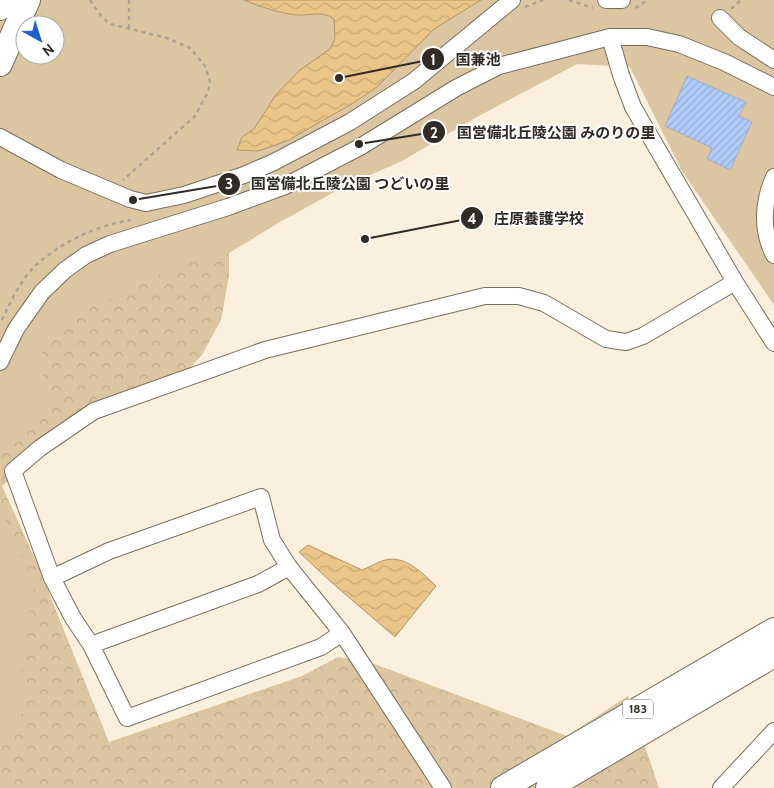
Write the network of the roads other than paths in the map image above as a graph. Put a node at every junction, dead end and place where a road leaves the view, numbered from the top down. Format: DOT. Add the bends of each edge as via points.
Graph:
graph roads {
  1 [pos="4,0"];
  2 [pos="28,0"];
  3 [pos="512,0"];
  4 [pos="606,0"];
  5 [pos="622,0"];
  6 [pos="0,8"];
  7 [pos="720,18"];
  8 [pos="610,37"];
  9 [pos="774,60"];
  10 [pos="0,64"];
  11 [pos="774,87"];
  12 [pos="0,137"];
  13 [pos="774,177"];
  14 [pos="774,255"];
  15 [pos="735,282"];
  16 [pos="774,343"];
  17 [pos="0,362"];
  18 [pos="289,567"];
  19 [pos="52,578"];
  20 [pos="774,630"];
  21 [pos="342,633"];
  22 [pos="90,645"];
  23 [pos="774,655"];
  24 [pos="774,732"];
  25 [pos="443,788"];
  26 [pos="503,788"];
  27 [pos="548,788"];
  28 [pos="721,788"];
  1 -- 6 [label="highway"];
  2 -- 10 [label="highway"];
  3 -- 12 [label="street" via="414,81 350,122 244,175 184,195 146,203 130,199 61,170"];
  4 -- 5 [label="street"];
  7 -- 9 [label="street" via="739,37"];
  8 -- 11 [label="street" via="647,37 679,44"];
  8 -- 15 [label="street" via="633,107"];
  8 -- 17 [label="street" via="499,66 456,88 360,147 285,186 86,254 42,292 16,329"];
  13 -- 14 [label="street" via="767,193 764,220"];
  15 -- 16 [label="street"];
  15 -- 19 [label="street" via="643,336 626,342 606,339 544,303 520,296 485,296 265,350 94,411 13,471"];
  18 -- 19 [label="street" via="272,540 261,497 109,551"];
  18 -- 21 [label="street"];
  18 -- 22 [label="street" via="258,584"];
  19 -- 22 [label="street"];
  20 -- 26 [label="highway, 183"];
  21 -- 22 [label="street" via="321,647 127,718"];
  21 -- 25 [label="street"];
  23 -- 27 [label="highway, 183"];
  24 -- 28 [label="street"];
}
